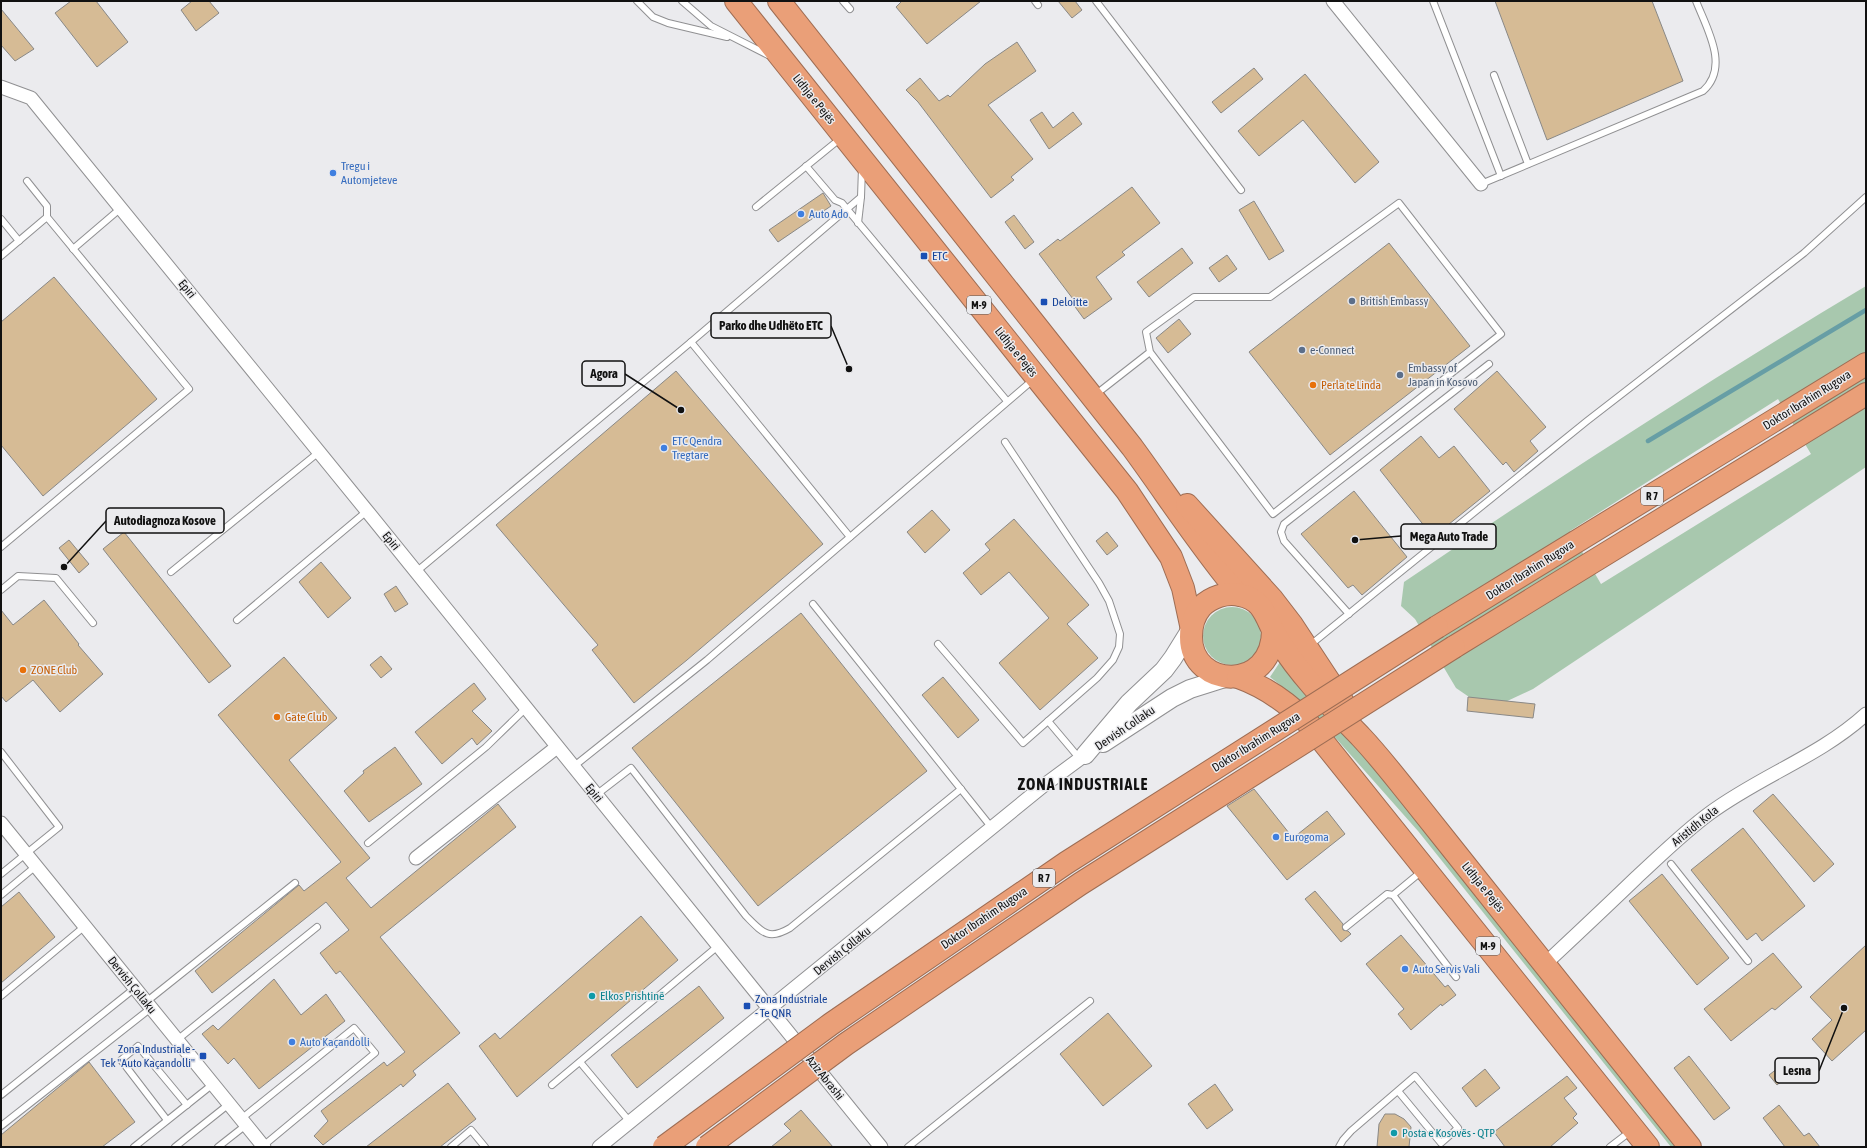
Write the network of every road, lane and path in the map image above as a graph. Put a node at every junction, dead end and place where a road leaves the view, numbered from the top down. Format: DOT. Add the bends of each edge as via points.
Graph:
graph roads {
  1 [pos="637,1"];
  2 [pos="682,1"];
  3 [pos="736,1"];
  4 [pos="779,1"];
  5 [pos="843,1"];
  6 [pos="1096,1"];
  7 [pos="1333,1"];
  8 [pos="1433,1"];
  9 [pos="1696,1"];
  10 [pos="850,9"];
  11 [pos="738,39"];
  12 [pos="786,63"];
  13 [pos="1494,75"];
  14 [pos="1,87"];
  15 [pos="844,136"];
  16 [pos="863,160"];
  17 [pos="1528,164"];
  18 [pos="806,166"];
  19 [pos="1501,176"];
  20 [pos="27,181"];
  21 [pos="1481,184"];
  22 [pos="1241,190"];
  23 [pos="861,197"];
  24 [pos="1866,197"];
  25 [pos="756,207"];
  26 [pos="121,208"];
  27 [pos="846,209"];
  28 [pos="48,217"];
  29 [pos="1,219"];
  30 [pos="858,223"];
  31 [pos="19,241"];
  32 [pos="73,249"];
  33 [pos="1,256"];
  34 [pos="691,342"];
  35 [pos="1150,352"];
  36 [pos="1489,364"];
  37 [pos="1866,364"];
  38 [pos="1036,377"];
  39 [pos="1866,394"];
  40 [pos="1093,397"];
  41 [pos="1007,401"];
  42 [pos="1005,442"];
  43 [pos="1132,447"];
  44 [pos="319,452"];
  45 [pos="367,511"];
  46 [pos="850,537"];
  47 [pos="1,547"];
  48 [pos="171,572"];
  49 [pos="416,572"];
  50 [pos="1,590"];
  51 [pos="1241,595"];
  52 [pos="813,604"];
  53 [pos="1349,614"];
  54 [pos="237,620"];
  55 [pos="93,623"];
  56 [pos="1191,627"];
  57 [pos="1273,630"];
  58 [pos="938,644"];
  59 [pos="1308,647"];
  60 [pos="1233,677"];
  61 [pos="526,708"];
  62 [pos="1865,716"];
  63 [pos="1048,721"];
  64 [pos="557,746"];
  65 [pos="1373,750"];
  66 [pos="1,752"];
  67 [pos="1083,757"];
  68 [pos="574,768"];
  69 [pos="961,789"];
  70 [pos="596,795"];
  71 [pos="1,823"];
  72 [pos="992,828"];
  73 [pos="368,843"];
  74 [pos="26,854"];
  75 [pos="416,858"];
  76 [pos="1671,864"];
  77 [pos="36,866"];
  78 [pos="1426,868"];
  79 [pos="1,874"];
  80 [pos="295,882"];
  81 [pos="1,895"];
  82 [pos="1393,895"];
  83 [pos="85,926"];
  84 [pos="317,927"];
  85 [pos="1346,927"];
  86 [pos="718,946"];
  87 [pos="1748,961"];
  88 [pos="1545,964"];
  89 [pos="1456,977"];
  90 [pos="135,988"];
  91 [pos="1,996"];
  92 [pos="1090,1001"];
  93 [pos="149,1005"];
  94 [pos="769,1010"];
  95 [pos="177,1040"];
  96 [pos="580,1062"];
  97 [pos="213,1084"];
  98 [pos="552,1085"];
  99 [pos="1398,1091"];
  100 [pos="1,1095"];
  101 [pos="229,1104"];
  102 [pos="187,1105"];
  103 [pos="167,1120"];
  104 [pos="244,1122"];
  105 [pos="630,1122"];
  106 [pos="1,1126"];
  107 [pos="1633,1129"];
  108 [pos="263,1146"];
  109 [pos="134,1147"];
  110 [pos="175,1147"];
  111 [pos="218,1147"];
  112 [pos="451,1147"];
  113 [pos="486,1147"];
  114 [pos="599,1147"];
  115 [pos="664,1147"];
  116 [pos="707,1147"];
  117 [pos="880,1147"];
  118 [pos="908,1147"];
  119 [pos="1339,1147"];
  120 [pos="1610,1147"];
  121 [pos="1648,1147"];
  122 [pos="1690,1147"];
  1 -- 11 [label="lane" via="653,17 668,23"];
  2 -- 11 [label="lane" via="711,26"];
  3 -- 12 [label="highway, Lidhja e Pejës / M-9"];
  4 -- 40 [label="highway, Lidhja e Pejës / M-9"];
  5 -- 10 [label="lane"];
  6 -- 22 [label="lane"];
  7 -- 21 [label="street"];
  8 -- 19 [label="lane"];
  9 -- 17 [label="lane" via="1711,38 1717,65 1710,85 1694,95"];
  11 -- 12 [label="lane"];
  12 -- 15 [label="highway, Lidhja e Pejës / M-9"];
  13 -- 17 [label="lane"];
  14 -- 26 [label="street, Epiri" via="31,98"];
  15 -- 16 [label="highway, Lidhja e Pejës / M-9"];
  15 -- 18 [label="lane"];
  16 -- 23 [label="lane"];
  16 -- 38 [label="highway, Lidhja e Pejës / M-9"];
  17 -- 19 [label="lane"];
  18 -- 25 [label="lane"];
  18 -- 27 [label="lane"];
  19 -- 21 [label="lane"];
  20 -- 28 [label="lane" via="47,206"];
  23 -- 27 [label="lane"];
  23 -- 30 [label="lane"];
  24 -- 53 [label="lane" via="1804,253 1587,421"];
  26 -- 32 [label="lane"];
  26 -- 44 [label="street, Epiri"];
  27 -- 30 [label="lane"];
  27 -- 34 [label="lane"];
  28 -- 31 [label="lane"];
  28 -- 32 [label="lane"];
  29 -- 31 [label="lane"];
  30 -- 41 [label="lane"];
  31 -- 33 [label="lane"];
  32 -- 47 [label="lane" via="189,389"];
  34 -- 46 [label="lane"];
  34 -- 49 [label="lane"];
  35 -- 35 [label="lane" via="1146,332 1194,297 1270,297 1399,203 1501,334 1273,514"];
  35 -- 40 [label="lane"];
  36 -- 53 [label="lane" via="1284,524 1281,532 1284,541"];
  37 -- 115 [label="highway, Doktor Ibrahim Rugova / R 7, bridge" via="1437,627 1066,863 837,1019"];
  38 -- 41 [label="lane"];
  38 -- 56 [label="highway, Lidhja e Pejës / M-9" via="1126,491 1161,540 1178,572"];
  39 -- 116 [label="highway, Doktor Ibrahim Rugova / R 7, bridge" via="1454,647 1080,884 846,1044"];
  40 -- 43 [label="highway, Lidhja e Pejës / M-9"];
  41 -- 46 [label="lane"];
  42 -- 63 [label="lane" via="1099,583 1109,602 1120,634 1120,647 1113,660"];
  43 -- 51 [label="highway, Lidhja e Pejës / M-9" via="1198,541"];
  43 -- 59 [label="highway" via="1272,599"];
  44 -- 45 [label="street, Epiri"];
  44 -- 48 [label="lane"];
  45 -- 49 [label="street, Epiri"];
  45 -- 54 [label="lane"];
  46 -- 68 [label="lane" via="707,660"];
  49 -- 61 [label="street, Epiri"];
  50 -- 55 [label="lane" via="18,576 56,578"];
  51 -- 56 [label="highway" via="1230,594 1210,600 1195,615"];
  51 -- 57 [label="highway, Lidhja e Pejës" via="1262,608"];
  52 -- 69 [label="lane"];
  53 -- 59 [label="lane"];
  56 -- 60 [label="highway, Lidhja e Pejës" via="1191,643 1195,656 1215,674"];
  56 -- 67 [label="street, Dervish Collaku" via="1164,670 1129,703"];
  57 -- 60 [label="highway" via="1273,641 1265,660 1248,674"];
  57 -- 65 [label="highway, Lidhja e Pejës / M-9" via="1312,686"];
  58 -- 63 [label="lane" via="1023,743"];
  59 -- 65 [label="highway"];
  60 -- 67 [label="street, Dervish Collaku" via="1172,698"];
  60 -- 78 [label="highway, Lidhja e Pejës / M-9" via="1254,682 1290,705 1308,723"];
  61 -- 64 [label="street, Epiri"];
  61 -- 73 [label="lane" via="486,747"];
  62 -- 88 [label="street, Aristidh Kola" via="1793,764 1710,812 1684,833"];
  63 -- 67 [label="lane"];
  64 -- 68 [label="street, Epiri"];
  64 -- 75 [label="street"];
  65 -- 88 [label="highway, Lidhja e Pejës / M-9"];
  66 -- 74 [label="lane" via="59,827"];
  67 -- 72 [label="street, Dervish Çollaku"];
  68 -- 70 [label="street, Epiri"];
  69 -- 70 [label="lane" via="790,928 773,936 765,934 746,916 631,768"];
  69 -- 72 [label="lane"];
  70 -- 86 [label="street, Epiri"];
  71 -- 74 [label="street, Dervish Çollaku"];
  72 -- 94 [label="street, Dervish Çollaku"];
  74 -- 77 [label="street, Dervish Çollaku"];
  74 -- 79 [label="lane"];
  76 -- 87 [label="lane"];
  77 -- 81 [label="lane"];
  77 -- 83 [label="street, Dervish Çollaku"];
  78 -- 82 [label="lane"];
  78 -- 107 [label="highway, Lidhja e Pejës / M-9"];
  80 -- 93 [label="lane"];
  82 -- 85 [label="lane" via="1387,894"];
  82 -- 89 [label="lane"];
  83 -- 90 [label="street, Dervish Çollaku"];
  83 -- 91 [label="lane"];
  84 -- 95 [label="lane"];
  86 -- 94 [label="street, Epiri"];
  86 -- 96 [label="lane"];
  88 -- 122 [label="highway, Lidhja e Pejës / M-9"];
  90 -- 93 [label="street, Dervish Çollaku"];
  90 -- 100 [label="lane"];
  92 -- 118 [label="lane"];
  93 -- 95 [label="street, Dervish Çollaku"];
  93 -- 106 [label="lane"];
  94 -- 105 [label="street, Dervish Çollaku"];
  94 -- 117 [label="street, Aziz Abrashi"];
  95 -- 97 [label="street, Dervish Çollaku"];
  96 -- 98 [label="lane"];
  96 -- 105 [label="lane"];
  97 -- 101 [label="street, Dervish Çollaku"];
  97 -- 102 [label="lane"];
  99 -- 99 [label="lane" via="1415,1076 1458,1128 1441,1143"];
  99 -- 119 [label="lane" via="1351,1131"];
  101 -- 104 [label="street, Dervish Çollaku"];
  101 -- 110 [label="lane"];
  102 -- 103 [label="lane"];
  102 -- 103 [label="lane" via="138,1046 121,1060"];
  103 -- 109 [label="lane"];
  104 -- 108 [label="street, Dervish Çollaku"];
  104 -- 108 [label="lane" via="354,1028 375,1053"];
  104 -- 111 [label="lane"];
  105 -- 114 [label="street, Dervish Çollaku"];
  107 -- 120 [label="lane"];
  107 -- 121 [label="highway, Lidhja e Pejës / M-9"];
  112 -- 113 [label="lane" via="471,1130"];
}
